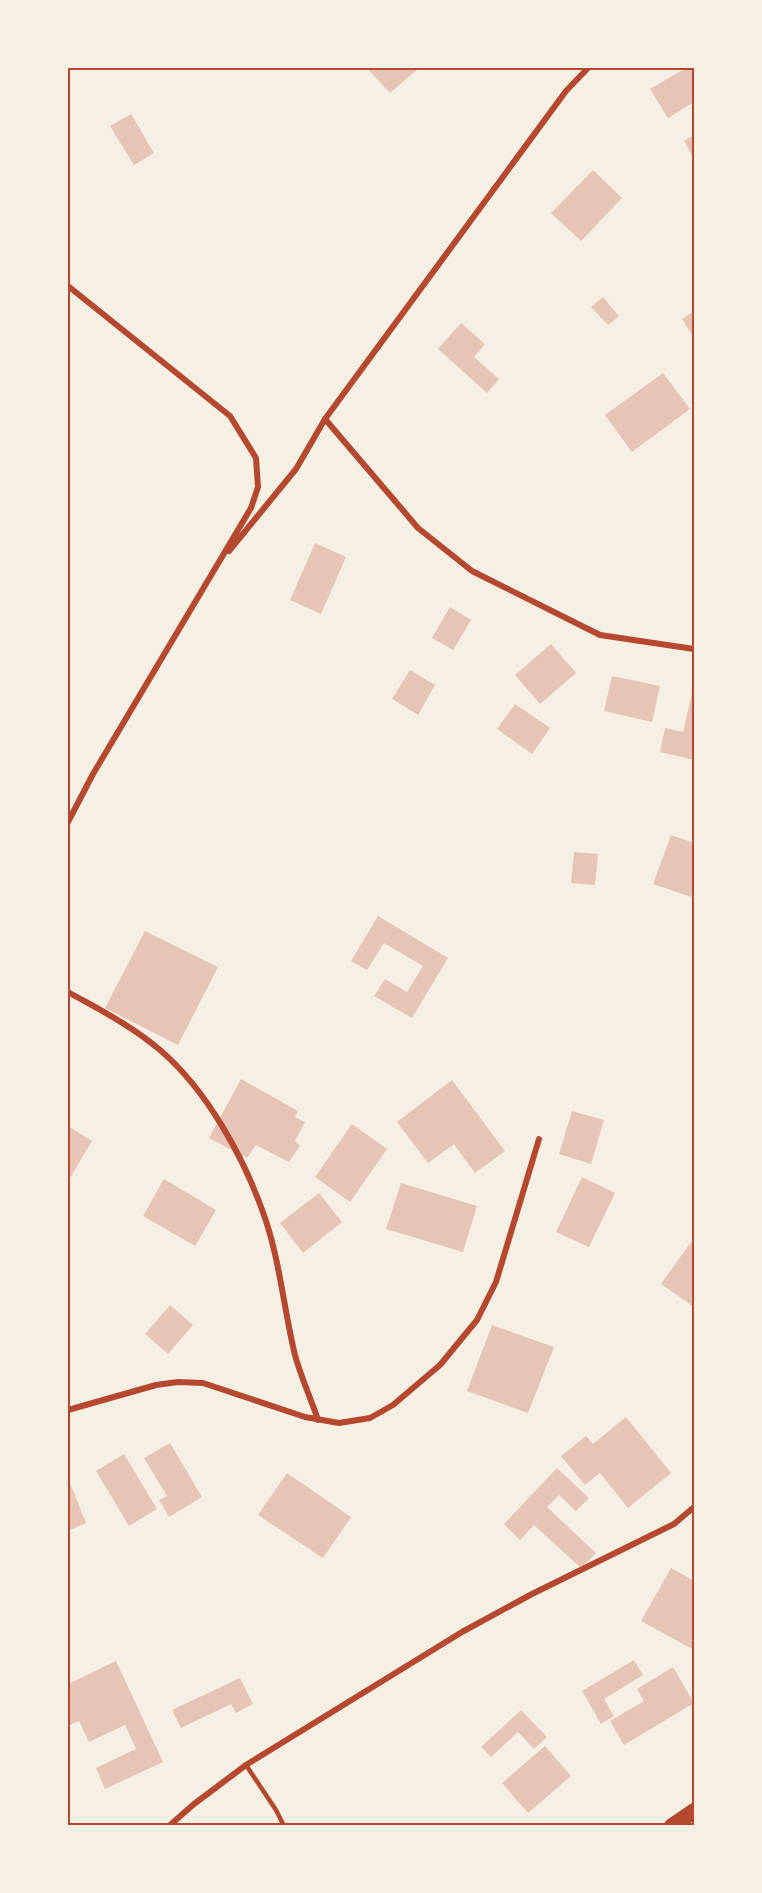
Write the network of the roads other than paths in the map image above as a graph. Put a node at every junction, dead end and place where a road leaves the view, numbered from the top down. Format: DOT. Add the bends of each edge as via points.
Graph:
graph roads {
  1 [pos="588,68"];
  2 [pos="68,286"];
  3 [pos="325,419"];
  4 [pos="217,565"];
  5 [pos="694,649"];
  6 [pos="68,822"];
  7 [pos="68,992"];
  8 [pos="539,1139"];
  9 [pos="68,1410"];
  10 [pos="318,1420"];
  11 [pos="694,1507"];
  12 [pos="246,1765"];
  13 [pos="694,1811"];
  14 [pos="169,1826"];
  15 [pos="284,1826"];
  16 [pos="672,1826"];
  1 -- 3 [label="street" via="566,91"];
  2 -- 4 [label="street" via="230,417 256,458 258,487 251,508"];
  3 -- 4 [label="street" via="296,469"];
  3 -- 5 [label="street" via="418,528 472,571 600,635"];
  4 -- 6 [label="street"];
  7 -- 10 [label="street" via="123,1022 160,1050 194,1085 226,1135 265,1219 296,1358"];
  8 -- 10 [label="street" via="496,1282 462,1340 440,1365 393,1405 370,1418 339,1423"];
  9 -- 10 [label="street" via="156,1385 203,1383"];
  11 -- 12 [label="street" via="674,1524 462,1632"];
  12 -- 14 [label="street"];
  12 -- 15 [label="lane"];
  13 -- 16 [label="highway"];
}
